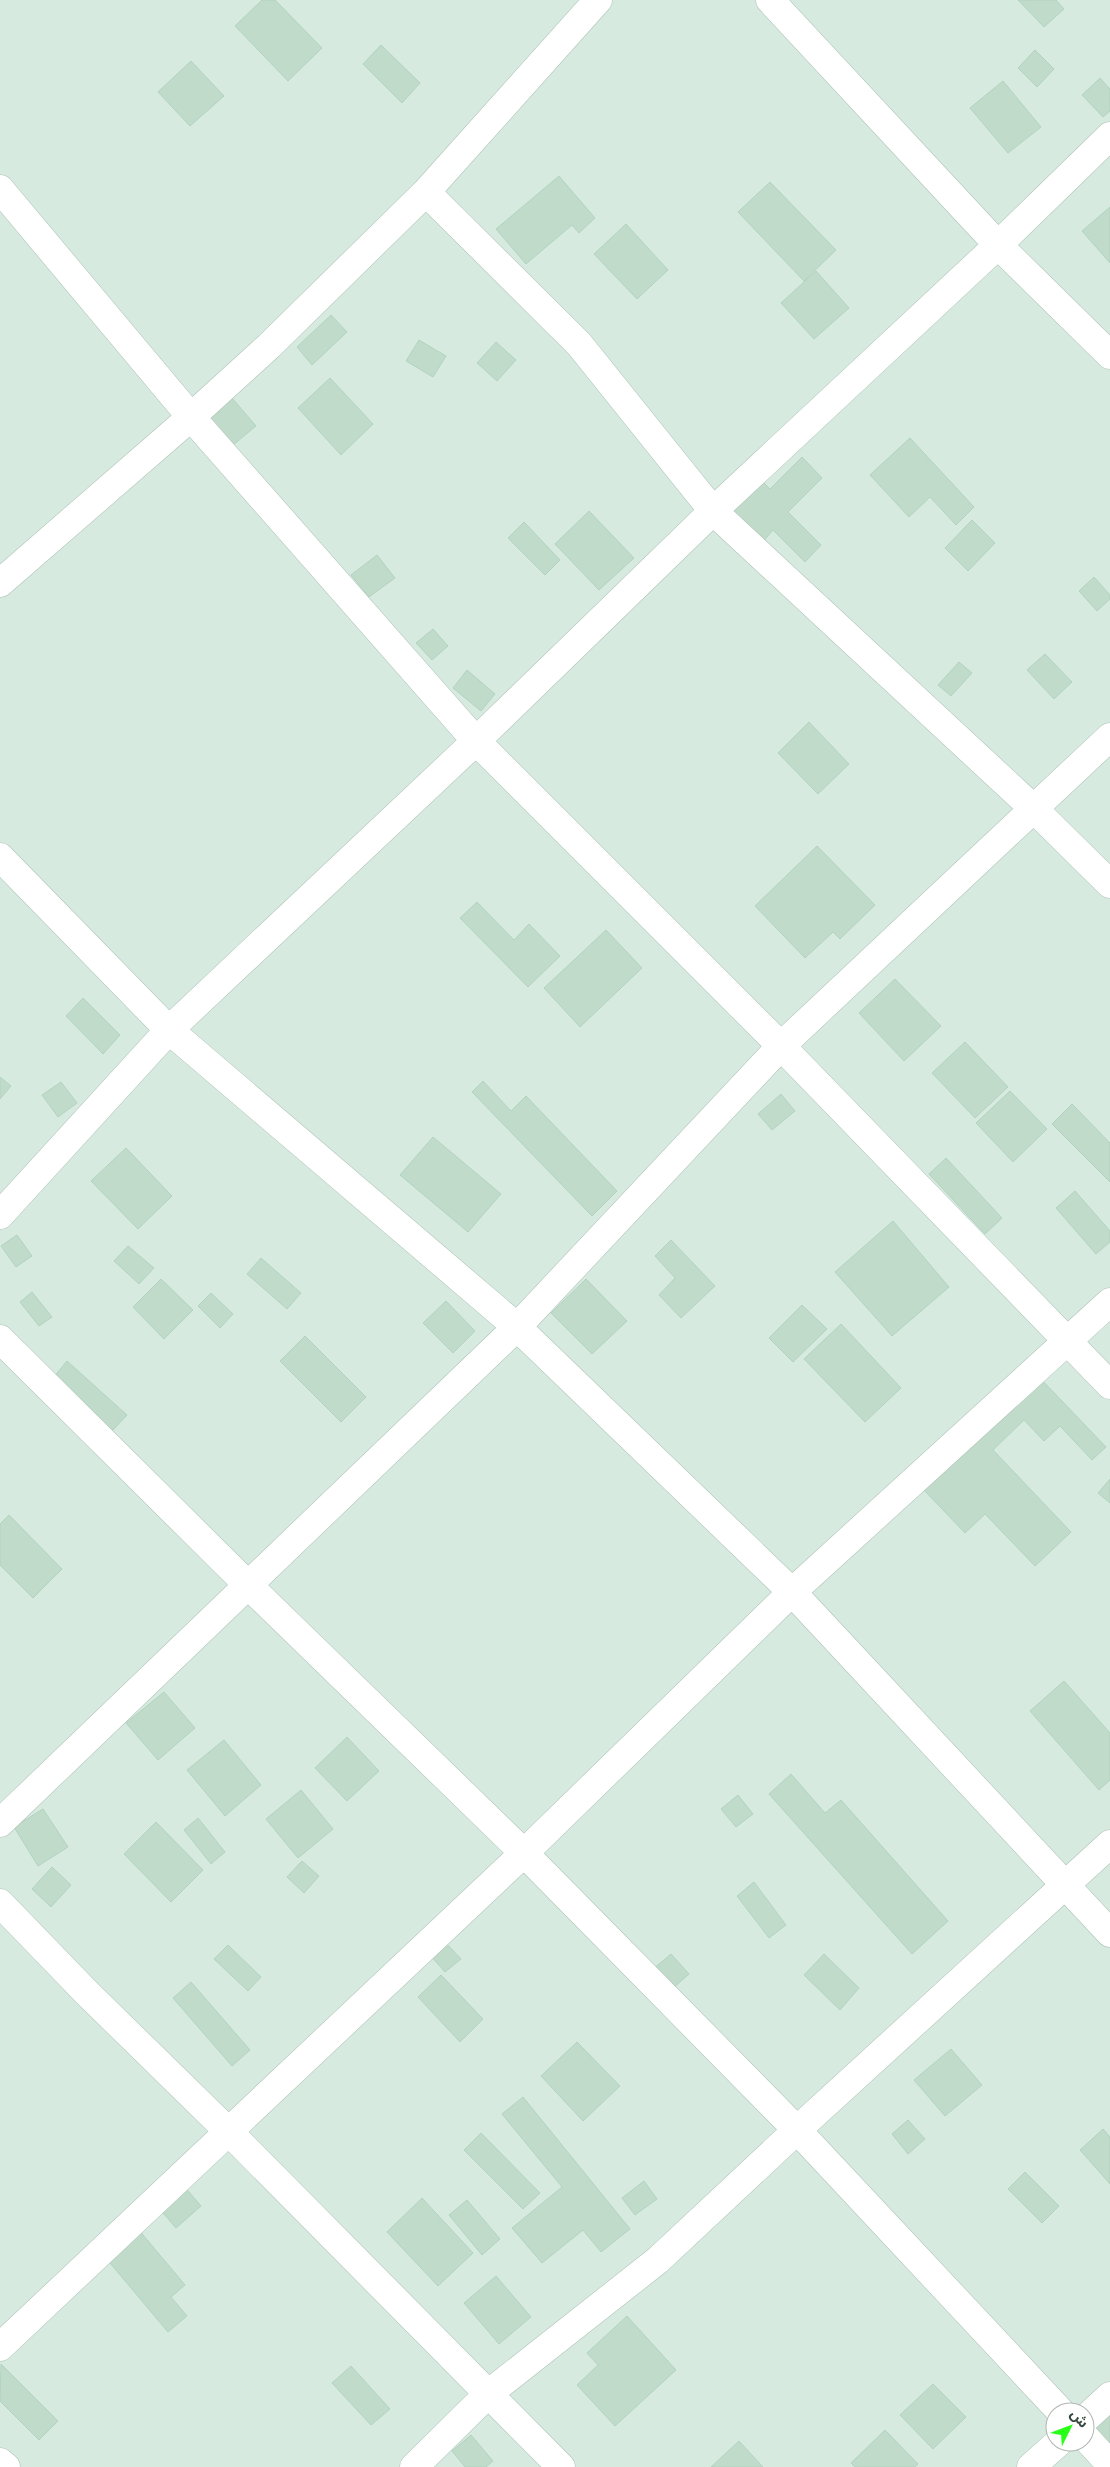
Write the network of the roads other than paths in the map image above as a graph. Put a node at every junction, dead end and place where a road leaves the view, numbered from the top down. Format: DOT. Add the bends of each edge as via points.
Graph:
graph roads {
  1 [pos="598,0"];
  2 [pos="770,0"];
  3 [pos="1110,136"];
  4 [pos="0,189"];
  5 [pos="426,192"];
  6 [pos="998,245"];
  7 [pos="1110,355"];
  8 [pos="191,417"];
  9 [pos="713,511"];
  10 [pos="0,583"];
  11 [pos="1110,737"];
  12 [pos="476,741"];
  13 [pos="1035,810"];
  14 [pos="0,857"];
  15 [pos="1110,884"];
  16 [pos="169,1030"];
  17 [pos="781,1046"];
  18 [pos="0,1215"];
  19 [pos="1110,1302"];
  20 [pos="518,1327"];
  21 [pos="0,1339"];
  22 [pos="1069,1340"];
  23 [pos="1110,1385"];
  24 [pos="249,1586"];
  25 [pos="792,1592"];
  26 [pos="0,1823"];
  27 [pos="1110,1844"];
  28 [pos="524,1852"];
  29 [pos="1065,1886"];
  30 [pos="0,1904"];
  31 [pos="1110,1933"];
  32 [pos="797,2130"];
  33 [pos="228,2131"];
  34 [pos="0,2348"];
  35 [pos="488,2394"];
  36 [pos="1110,2396"];
  37 [pos="1052,2402"];
  38 [pos="1095,2410"];
  39 [pos="1095,2448"];
  40 [pos="1048,2452"];
  41 [pos="0,2462"];
  42 [pos="1110,2464"];
  43 [pos="6,2467"];
  44 [pos="414,2467"];
  45 [pos="561,2467"];
  46 [pos="1032,2467"];
  1 -- 5 [label="street"];
  2 -- 6 [label="street"];
  3 -- 6 [label="street"];
  4 -- 8 [label="street"];
  5 -- 8 [label="street" via="269,346"];
  5 -- 9 [label="street" via="579,344"];
  6 -- 7 [label="street"];
  6 -- 9 [label="street"];
  8 -- 10 [label="street"];
  8 -- 12 [label="street"];
  9 -- 12 [label="street"];
  9 -- 13 [label="street"];
  11 -- 13 [label="street"];
  12 -- 16 [label="street"];
  12 -- 17 [label="street"];
  13 -- 15 [label="street"];
  13 -- 17 [label="street"];
  14 -- 16 [label="street"];
  16 -- 18 [label="street"];
  16 -- 20 [label="street"];
  17 -- 20 [label="street"];
  17 -- 22 [label="street"];
  19 -- 22 [label="street"];
  20 -- 24 [label="street"];
  20 -- 25 [label="street"];
  21 -- 24 [label="street"];
  22 -- 23 [label="street"];
  22 -- 25 [label="street"];
  24 -- 26 [label="street"];
  24 -- 28 [label="street"];
  25 -- 28 [label="street"];
  25 -- 29 [label="street"];
  27 -- 29 [label="street"];
  28 -- 32 [label="street"];
  28 -- 33 [label="street"];
  29 -- 31 [label="street"];
  29 -- 32 [label="street"];
  30 -- 33 [label="street"];
  32 -- 35 [label="street" via="658,2260"];
  32 -- 37 [label="street"];
  33 -- 34 [label="street"];
  33 -- 35 [label="street"];
  35 -- 44 [label="street"];
  35 -- 45 [label="street"];
  36 -- 38 [label="street"];
  39 -- 42 [label="street"];
  40 -- 46 [label="street"];
  41 -- 43 [label="street"];
}
